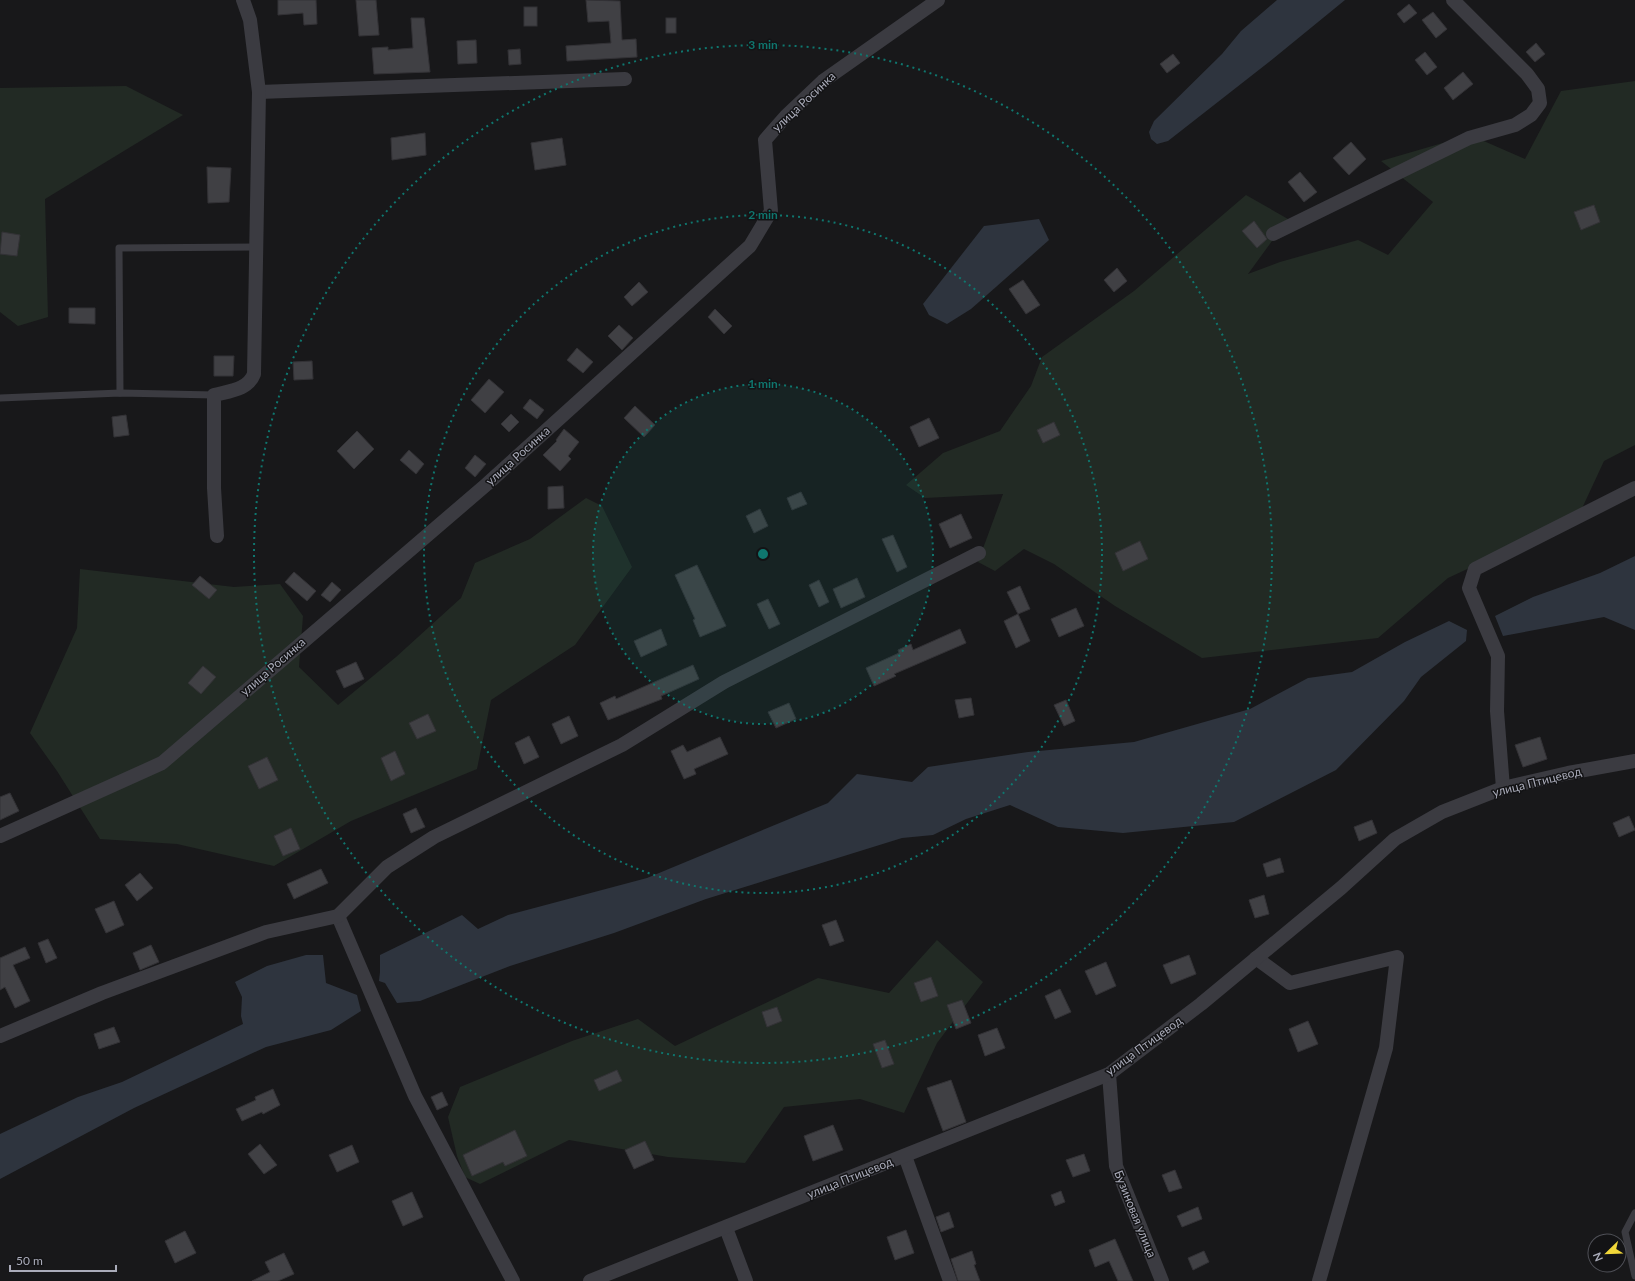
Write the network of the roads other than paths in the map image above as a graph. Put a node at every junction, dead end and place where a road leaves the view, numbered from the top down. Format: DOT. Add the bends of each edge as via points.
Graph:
graph roads {
  1 [pos="243,0"];
  2 [pos="938,0"];
  3 [pos="1453,0"];
  4 [pos="625,80"];
  5 [pos="259,92"];
  6 [pos="1273,234"];
  7 [pos="257,247"];
  8 [pos="120,393"];
  9 [pos="214,395"];
  10 [pos="0,398"];
  11 [pos="1635,488"];
  12 [pos="217,536"];
  13 [pos="979,552"];
  14 [pos="1635,761"];
  15 [pos="1503,788"];
  16 [pos="0,836"];
  17 [pos="338,916"];
  18 [pos="1256,958"];
  19 [pos="0,1036"];
  20 [pos="1109,1074"];
  21 [pos="905,1156"];
  22 [pos="1635,1213"];
  23 [pos="726,1228"];
  24 [pos="1635,1276"];
  25 [pos="513,1281"];
  26 [pos="590,1281"];
  27 [pos="746,1281"];
  28 [pos="950,1281"];
  29 [pos="1162,1281"];
  30 [pos="1319,1281"];
  1 -- 5 [label="street" via="250,20"];
  2 -- 16 [label="street, улица Росинка" via="823,81 786,116 765,140 771,211 750,246 487,484 162,763"];
  3 -- 6 [label="street" via="1527,74 1538,89 1540,103 1530,115 1515,125 1469,138"];
  4 -- 5 [label="street"];
  5 -- 7 [label="street"];
  7 -- 8 [label="lane" via="119,248"];
  7 -- 9 [label="street" via="254,374 251,382 241,388"];
  8 -- 9 [label="lane"];
  8 -- 10 [label="lane"];
  9 -- 12 [label="street"];
  11 -- 15 [label="street" via="1475,569 1469,588 1498,656 1497,711"];
  13 -- 17 [label="street" via="724,682 622,745 434,837 387,867"];
  14 -- 15 [label="street, улица Птицевод"];
  15 -- 18 [label="street, улица Птицевод" via="1442,812 1395,839 1341,888"];
  17 -- 19 [label="street" via="266,932 102,993"];
  17 -- 25 [label="street" via="415,1096"];
  18 -- 20 [label="street, улица Птицевод" via="1202,1004"];
  18 -- 30 [label="street" via="1290,983 1398,957 1386,1048"];
  20 -- 21 [label="street, улица Птицевод"];
  20 -- 29 [label="street, Бузиновая улица" via="1116,1166"];
  21 -- 23 [label="street, улица Птицевод"];
  21 -- 28 [label="street"];
  22 -- 24 [label="lane" via="1624,1232"];
  23 -- 26 [label="street, улица Птицевод"];
  23 -- 27 [label="street"];
}
